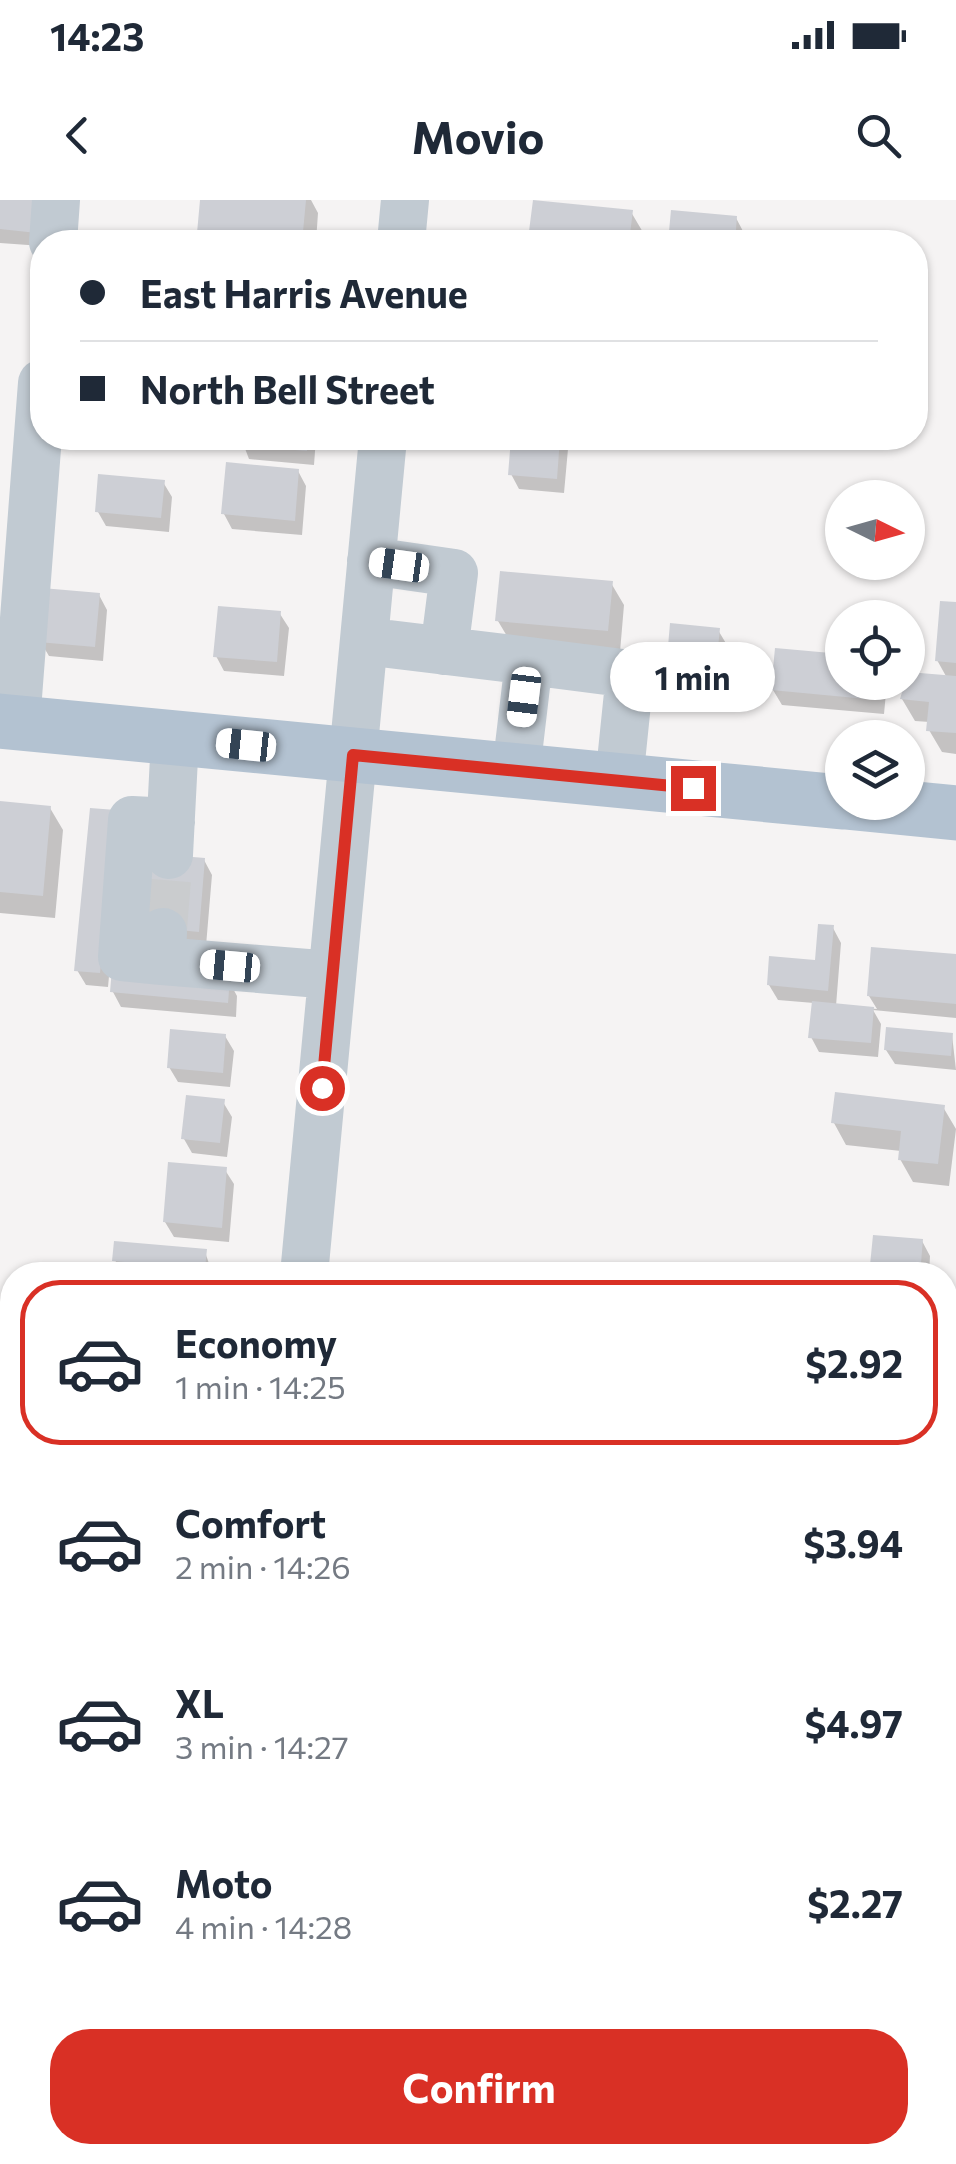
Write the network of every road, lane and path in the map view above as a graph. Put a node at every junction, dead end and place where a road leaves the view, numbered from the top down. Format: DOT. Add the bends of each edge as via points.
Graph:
graph roads {
  1 [pos="56,200"];
  2 [pos="405,200"];
  3 [pos="54,230"];
  4 [pos="402,230"];
  5 [pos="35,450"];
  6 [pos="382,450"];
  7 [pos="371,561"];
  8 [pos="364,641"];
  9 [pos="444,651"];
  10 [pos="529,660"];
  11 [pos="8,722"];
  12 [pos="176,738"];
  13 [pos="353,755"];
  14 [pos="516,771"];
  15 [pos="619,780"];
  16 [pos="825,800"];
  17 [pos="925,810"];
  18 [pos="956,813"];
  19 [pos="332,975"];
  20 [pos="305,1262"];
  1 -- 3 [label="street"];
  2 -- 4 [label="street"];
  5 -- 11 [label="street"];
  6 -- 7 [label="street"];
  7 -- 8 [label="street"];
  7 -- 9 [label="street" via="454,573"];
  8 -- 9 [label="street"];
  8 -- 13 [label="street"];
  9 -- 10 [label="street"];
  10 -- 14 [label="street"];
  10 -- 15 [label="street" via="630,674"];
  11 -- 12 [label="main road"];
  12 -- 13 [label="main road"];
  12 -- 19 [label="street" via="170,839 132,820 122,957 163,945"];
  13 -- 14 [label="main road"];
  13 -- 19 [label="street"];
  14 -- 15 [label="main road"];
  15 -- 16 [label="main road"];
  17 -- 18 [label="main road"];
  19 -- 20 [label="street"];
}
